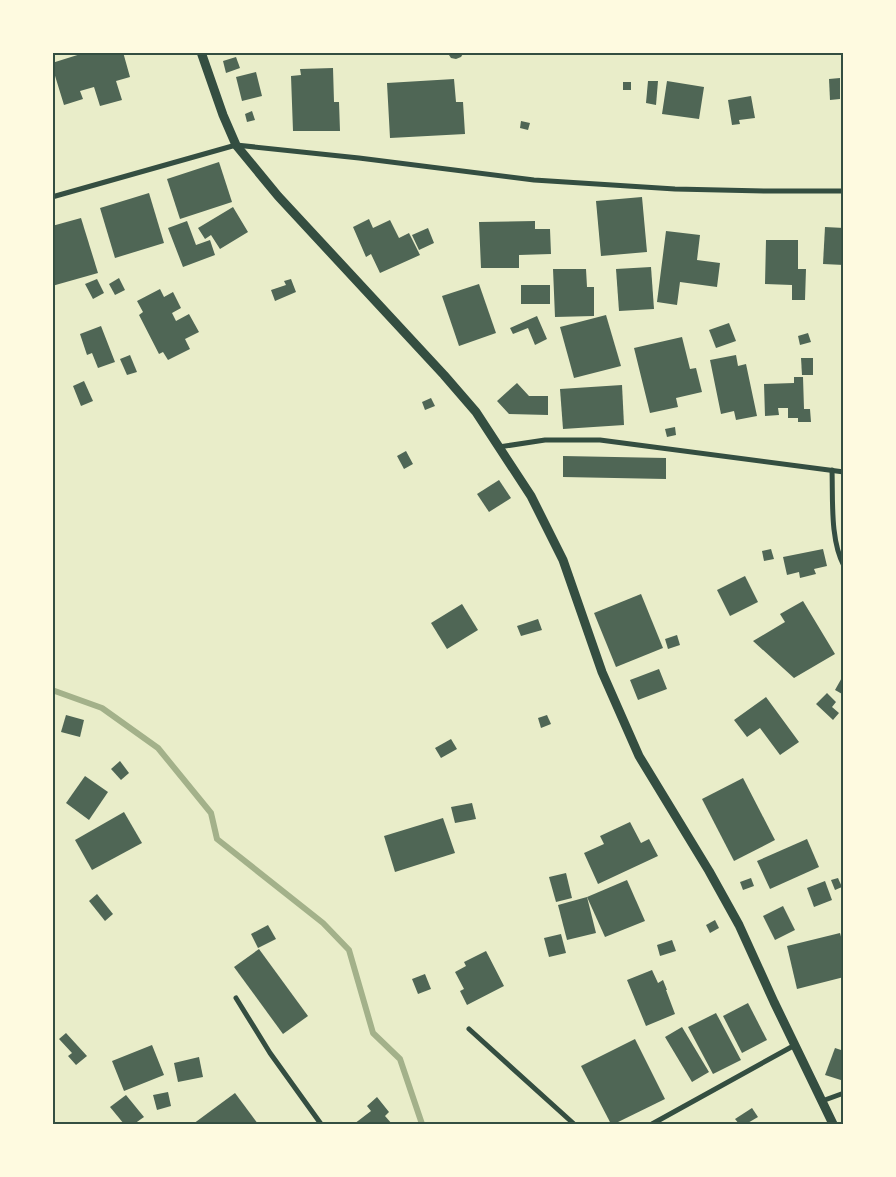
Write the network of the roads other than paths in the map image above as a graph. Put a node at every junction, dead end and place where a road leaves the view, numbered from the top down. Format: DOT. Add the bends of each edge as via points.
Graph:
graph roads {
  1 [pos="201,52"];
  2 [pos="236,145"];
  3 [pos="844,191"];
  4 [pos="52,197"];
  5 [pos="499,447"];
  6 [pos="832,470"];
  7 [pos="844,472"];
  8 [pos="844,566"];
  9 [pos="236,998"];
  10 [pos="469,1029"];
  11 [pos="795,1045"];
  12 [pos="844,1093"];
  13 [pos="822,1101"];
  14 [pos="321,1124"];
  15 [pos="574,1124"];
  16 [pos="652,1124"];
  17 [pos="833,1124"];
  1 -- 2 [label="street"];
  2 -- 3 [label="street" via="534,180 674,188"];
  2 -- 4 [label="street"];
  2 -- 5 [label="street" via="278,196 444,375 476,412"];
  5 -- 6 [label="street" via="545,440 600,440"];
  5 -- 11 [label="street" via="531,496 563,560 602,672 639,756 739,926"];
  6 -- 7 [label="street"];
  6 -- 8 [label="street" via="835,538"];
  9 -- 14 [label="street" via="270,1053"];
  10 -- 15 [label="street"];
  11 -- 13 [label="street"];
  11 -- 16 [label="street"];
  12 -- 13 [label="street"];
  13 -- 17 [label="street"];
}
